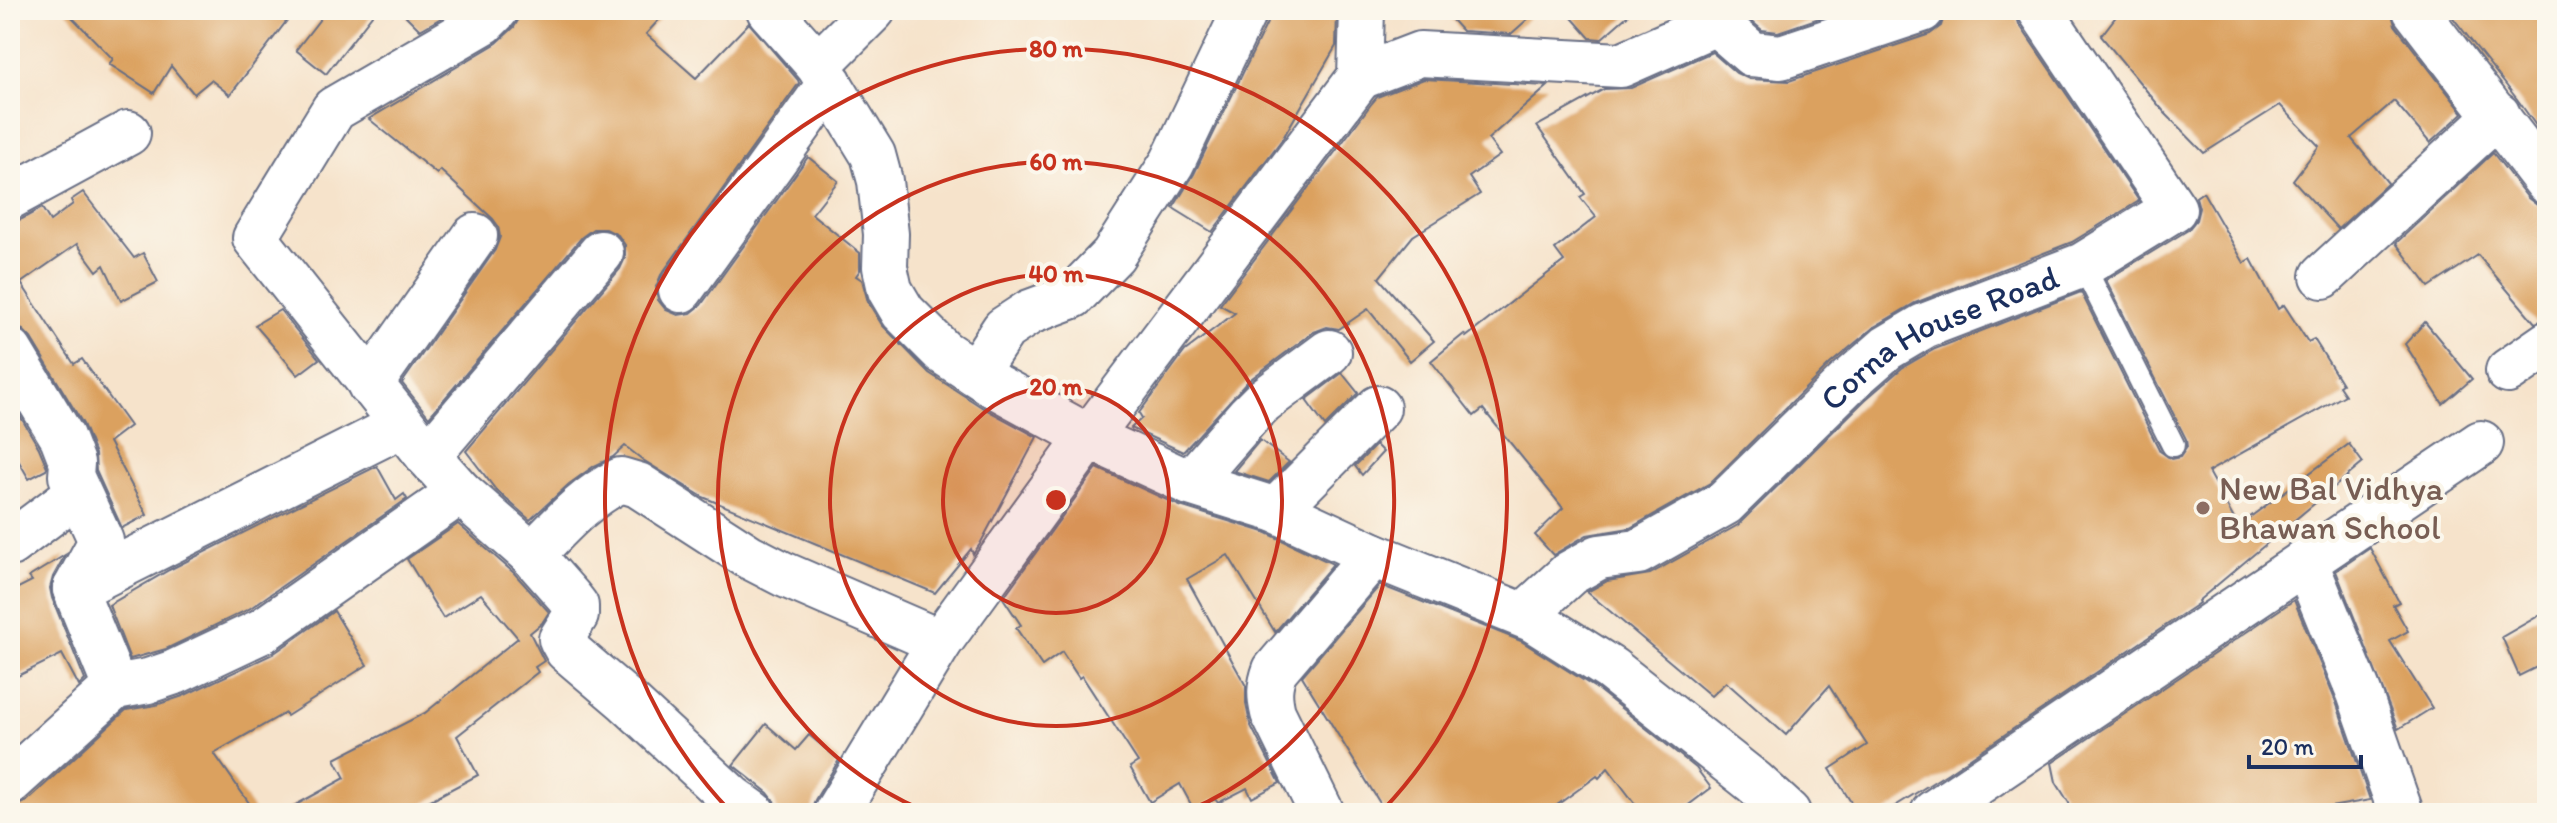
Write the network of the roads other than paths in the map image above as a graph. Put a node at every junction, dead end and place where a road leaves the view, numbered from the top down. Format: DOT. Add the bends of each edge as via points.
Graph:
graph roads {
  1 [pos="496,10"];
  2 [pos="769,10"];
  3 [pos="873,10"];
  4 [pos="1245,10"];
  5 [pos="1922,10"];
  6 [pos="2040,10"];
  7 [pos="2415,10"];
  8 [pos="1359,11"];
  9 [pos="824,74"];
  10 [pos="1360,77"];
  11 [pos="2498,115"];
  12 [pos="128,133"];
  13 [pos="2547,182"];
  14 [pos="10,197"];
  15 [pos="475,236"];
  16 [pos="601,253"];
  17 [pos="2083,265"];
  18 [pos="2323,276"];
  19 [pos="681,290"];
  20 [pos="2547,344"];
  21 [pos="10,351"];
  22 [pos="1329,352"];
  23 [pos="2508,371"];
  24 [pos="975,373"];
  25 [pos="370,385"];
  26 [pos="1378,408"];
  27 [pos="1089,437"];
  28 [pos="415,440"];
  29 [pos="2481,443"];
  30 [pos="2173,445"];
  31 [pos="1190,483"];
  32 [pos="460,492"];
  33 [pos="78,493"];
  34 [pos="1276,510"];
  35 [pos="10,544"];
  36 [pos="532,555"];
  37 [pos="1373,555"];
  38 [pos="2305,561"];
  39 [pos="75,589"];
  40 [pos="1524,615"];
  41 [pos="940,642"];
  42 [pos="115,687"];
  43 [pos="10,782"];
  44 [pos="753,813"];
  45 [pos="836,813"];
  46 [pos="1322,813"];
  47 [pos="1788,813"];
  48 [pos="1933,813"];
  49 [pos="2401,813"];
  1 -- 25 [label="street" via="334,109 255,238"];
  2 -- 9 [label="street"];
  3 -- 9 [label="street"];
  4 -- 24 [label="street" via="1172,163 1113,255 1073,296 1030,312 1004,329"];
  5 -- 10 [label="street" via="1781,57 1752,54 1716,23 1621,65 1420,54"];
  6 -- 17 [label="street, Corna House Road" via="2174,209"];
  7 -- 11 [label="street"];
  8 -- 10 [label="street"];
  9 -- 19 [label="street"];
  9 -- 24 [label="street" via="873,155 882,194 890,290 927,337"];
  10 -- 27 [label="street"];
  11 -- 13 [label="street"];
  11 -- 18 [label="street"];
  12 -- 14 [label="street"];
  15 -- 25 [label="street"];
  16 -- 28 [label="street"];
  17 -- 30 [label="lane"];
  17 -- 40 [label="street, Corna House Road" via="1924,326 1887,348 1725,503 1638,552 1599,557 1570,573"];
  20 -- 23 [label="street"];
  21 -- 33 [label="street" via="62,437"];
  22 -- 31 [label="street" via="1256,408"];
  24 -- 27 [label="street"];
  25 -- 28 [label="street"];
  26 -- 34 [label="street"];
  27 -- 31 [label="street"];
  27 -- 41 [label="street"];
  28 -- 32 [label="street"];
  28 -- 39 [label="street"];
  29 -- 38 [label="street"];
  31 -- 34 [label="street"];
  32 -- 36 [label="street"];
  32 -- 42 [label="street" via="262,631 175,672"];
  33 -- 35 [label="street"];
  33 -- 39 [label="street" via="101,541"];
  34 -- 37 [label="street"];
  36 -- 41 [label="street" via="597,492 621,480 638,485 783,574"];
  36 -- 44 [label="street" via="576,606 561,639 567,650"];
  37 -- 40 [label="street"];
  37 -- 46 [label="street" via="1275,670 1270,684 1273,713"];
  38 -- 48 [label="street"];
  38 -- 49 [label="street"];
  39 -- 42 [label="street"];
  40 -- 47 [label="street" via="1611,669"];
  41 -- 45 [label="street"];
  42 -- 43 [label="street"];
}
